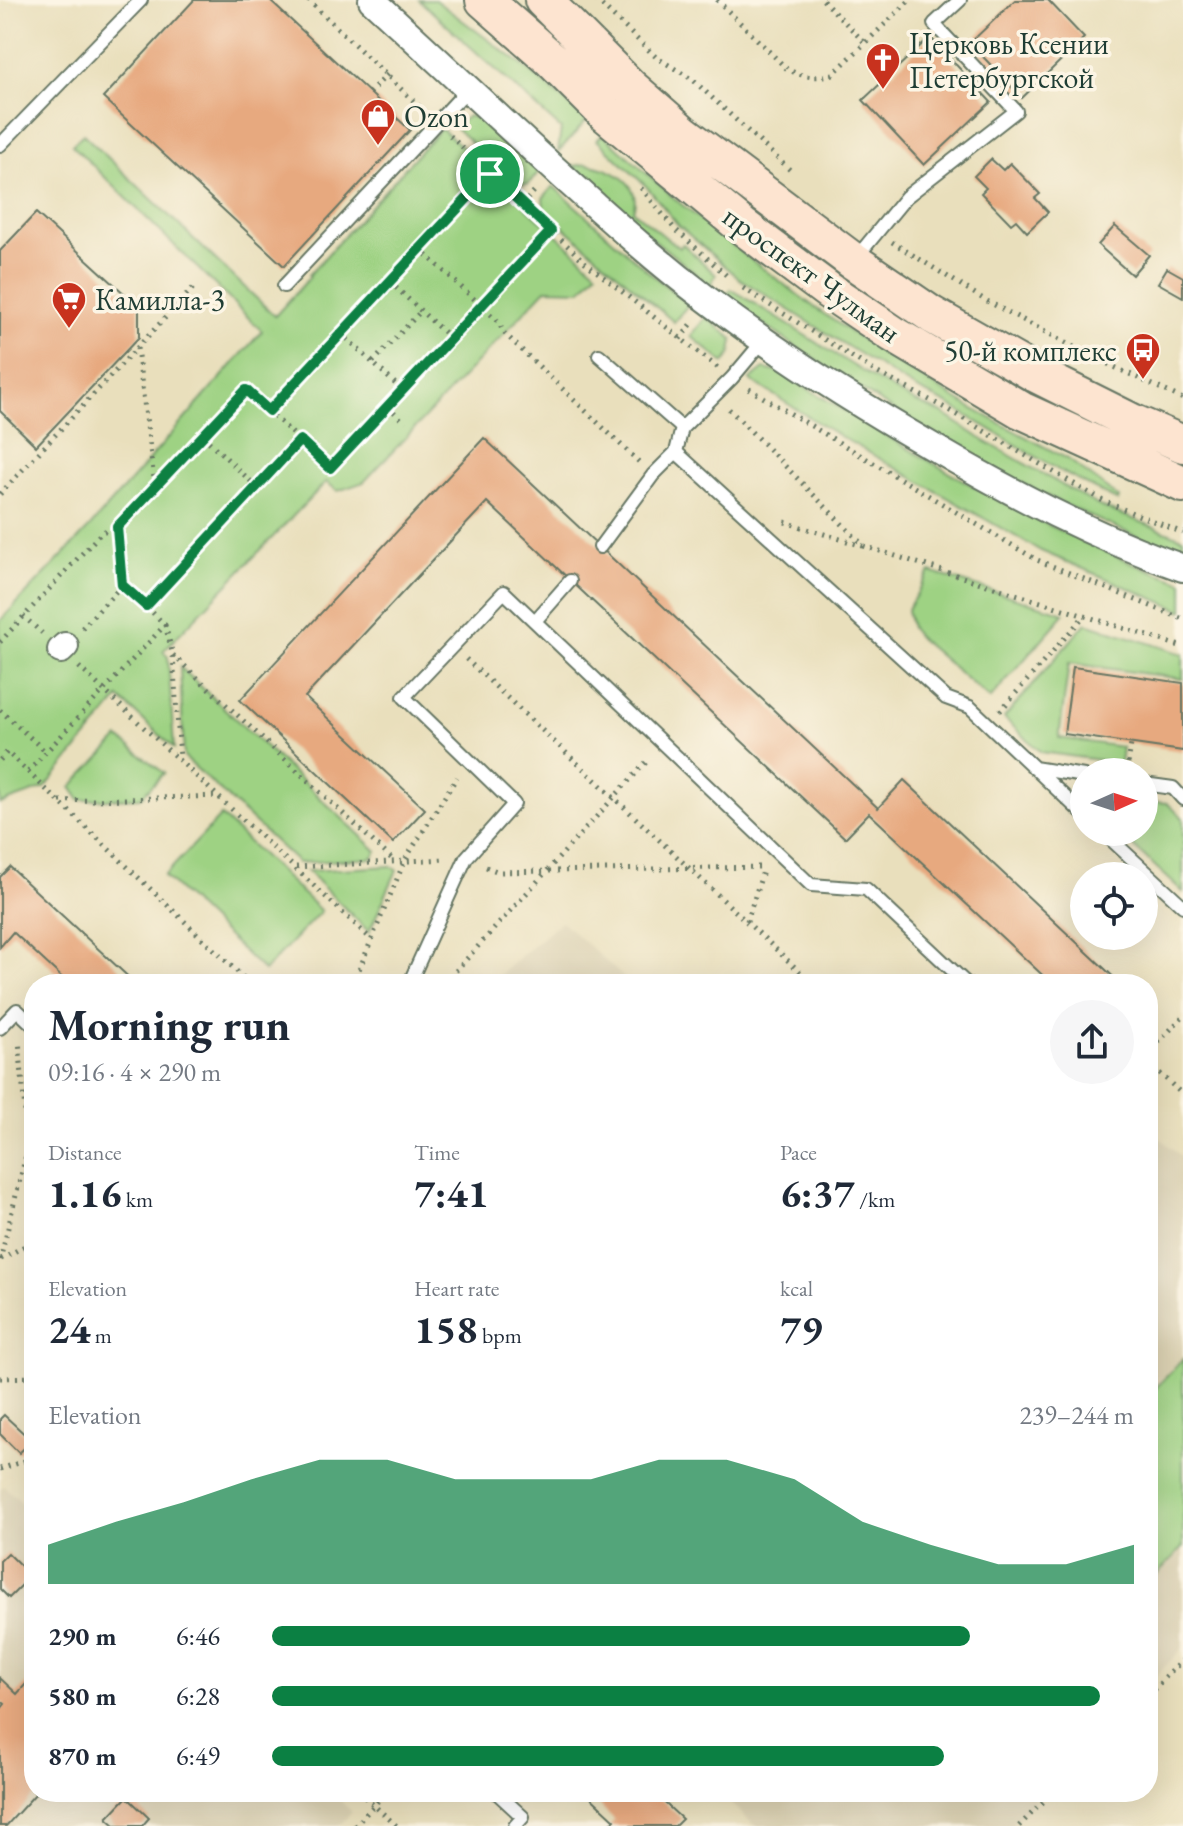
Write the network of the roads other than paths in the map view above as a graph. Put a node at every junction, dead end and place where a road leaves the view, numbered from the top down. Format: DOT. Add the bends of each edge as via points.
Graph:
graph roads {
  1 [pos="141,0"];
  2 [pos="372,0"];
  3 [pos="484,0"];
  4 [pos="543,0"];
  5 [pos="960,0"];
  6 [pos="469,88"];
  7 [pos="0,145"];
  8 [pos="853,261"];
  9 [pos="284,286"];
  10 [pos="763,341"];
  11 [pos="599,355"];
  12 [pos="682,428"];
  13 [pos="1183,444"];
  14 [pos="676,452"];
  15 [pos="1183,484"];
  16 [pos="600,547"];
  17 [pos="1183,568"];
  18 [pos="570,581"];
  19 [pos="535,621"];
  20 [pos="1034,768"];
  21 [pos="1070,774"];
  22 [pos="1158,786"];
  23 [pos="1183,799"];
  24 [pos="1070,802"];
  25 [pos="1118,846"];
  26 [pos="1183,906"];
  27 [pos="414,974"];
  28 [pos="956,974"];
  29 [pos="24,1017"];
  30 [pos="0,1028"];
  31 [pos="507,1802"];
  32 [pos="515,1826"];
  1 -- 7 [label="lane"];
  2 -- 6 [label="street"];
  3 -- 15 [label="main road, проспект Чулман" via="605,113 829,291 1021,410"];
  4 -- 8 [label="main road, проспект Чулман" via="684,134"];
  5 -- 8 [label="lane" via="934,24 1016,111 906,197"];
  6 -- 9 [label="lane"];
  6 -- 10 [label="street" via="640,245"];
  8 -- 13 [label="main road, проспект Чулман" via="932,315 1036,374"];
  10 -- 12 [label="lane"];
  10 -- 17 [label="street" via="905,431 1055,515"];
  11 -- 12 [label="lane"];
  12 -- 14 [label="lane"];
  14 -- 16 [label="lane"];
  14 -- 20 [label="lane" via="946,698 970,707"];
  18 -- 19 [label="lane"];
  19 -- 27 [label="lane" via="504,592 404,697 514,804 466,858"];
  19 -- 28 [label="lane" via="811,885 866,889"];
  20 -- 21 [label="lane"];
  20 -- 24 [label="lane"];
  22 -- 23 [label="lane" via="1173,788"];
  25 -- 26 [label="lane"];
  29 -- 30 [label="lane" via="17,1010"];
  31 -- 32 [label="lane" via="523,1817"];
}
